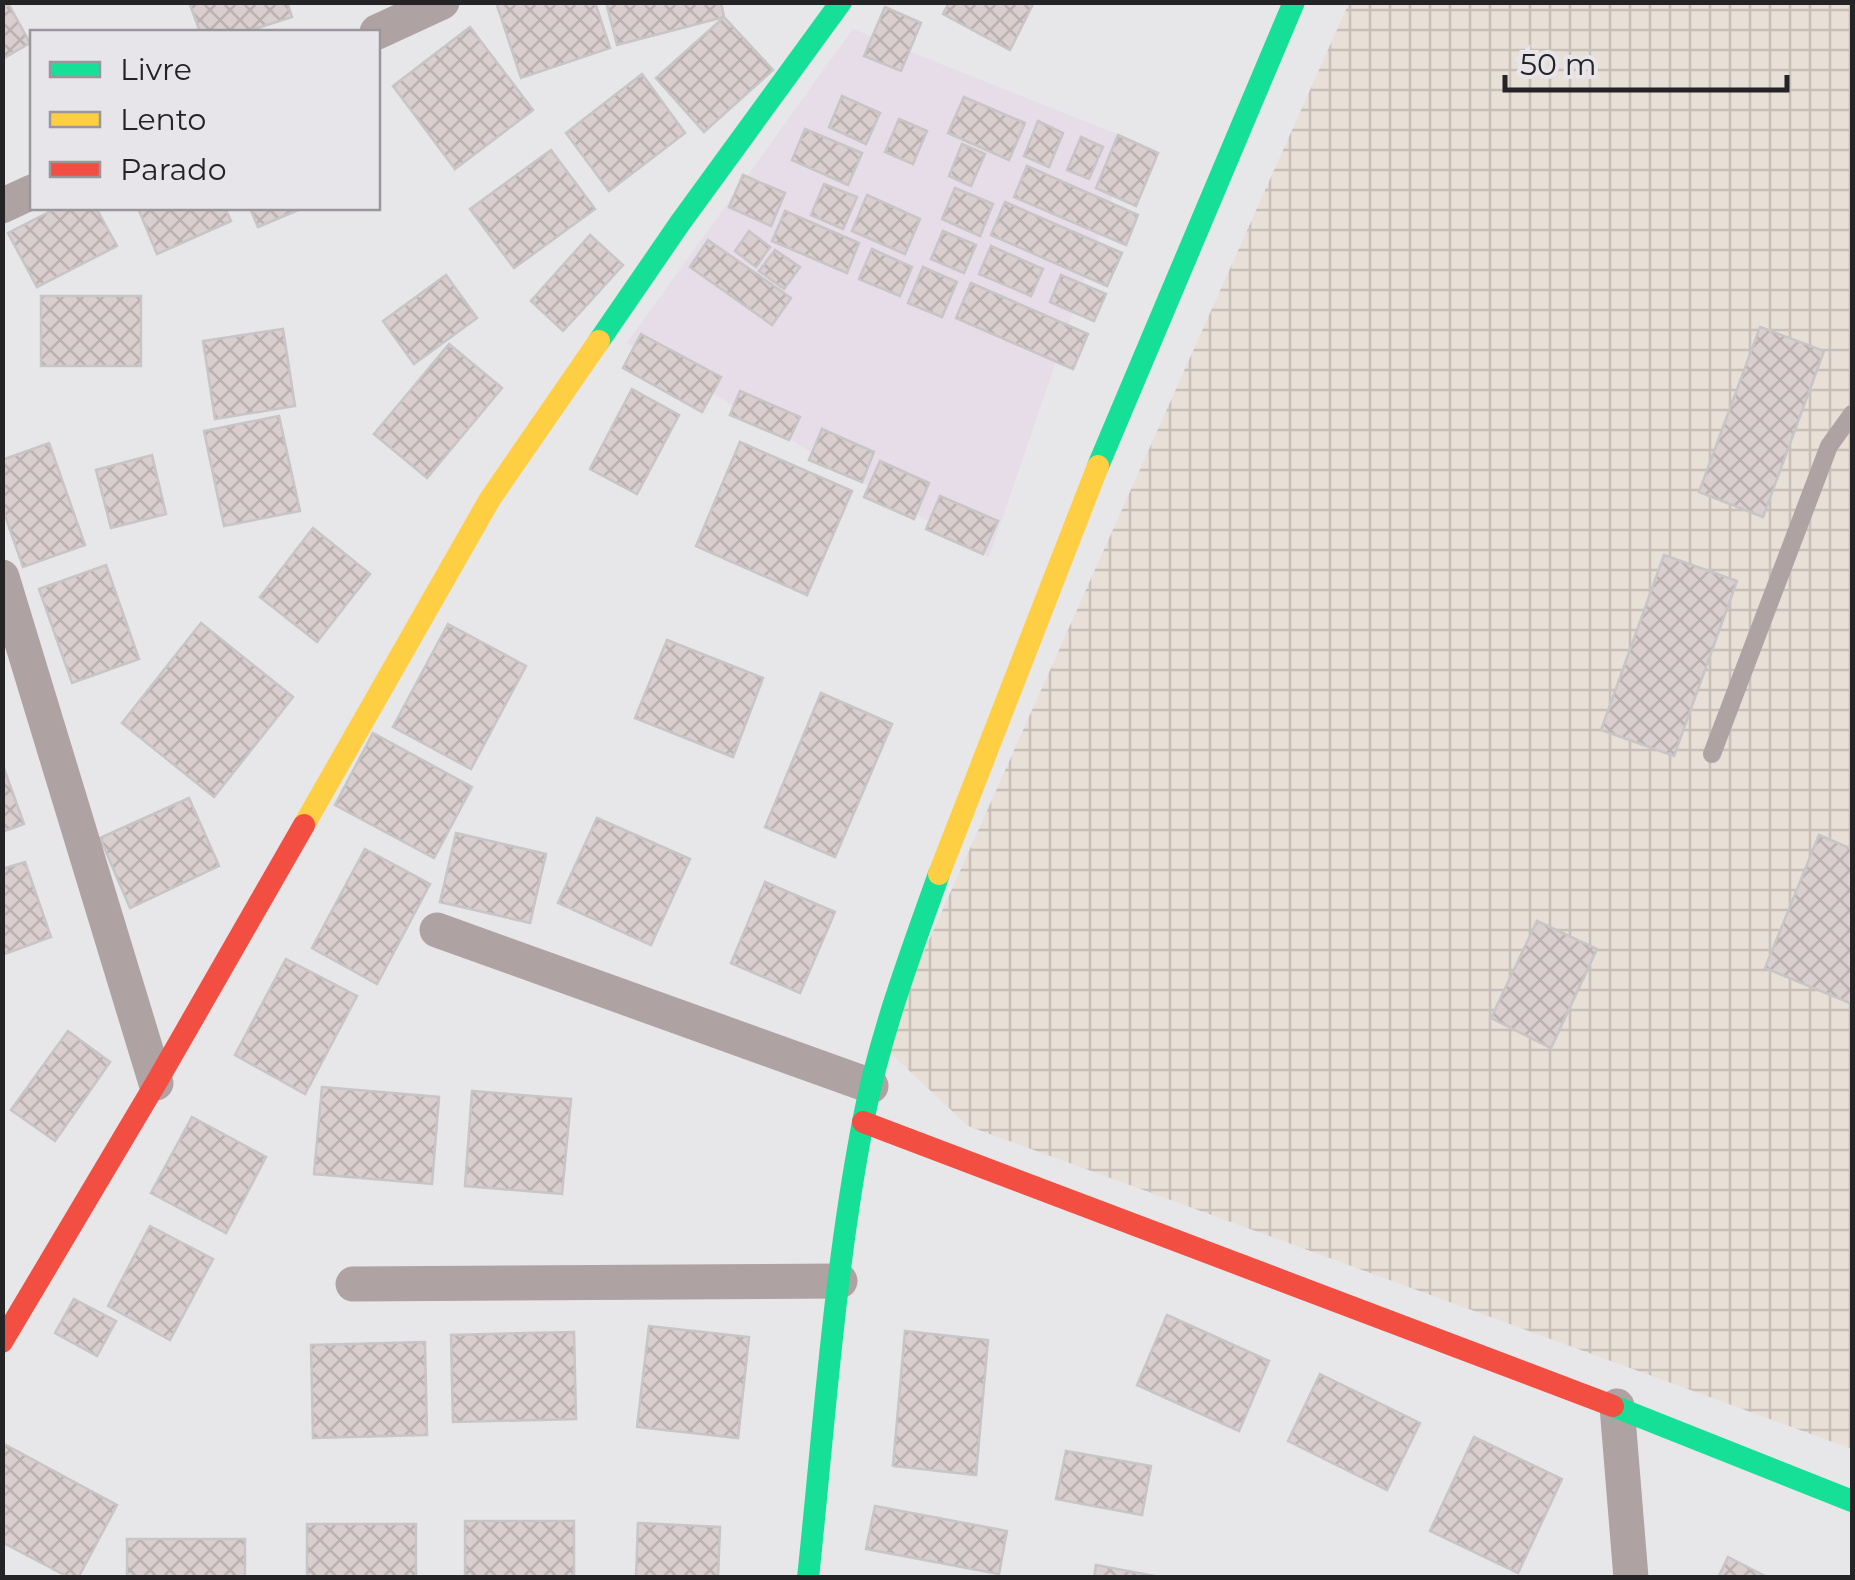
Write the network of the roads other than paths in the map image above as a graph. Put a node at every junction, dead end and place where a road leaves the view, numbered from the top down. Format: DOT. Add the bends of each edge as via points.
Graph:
graph roads {
  1 [pos="442,2"];
  2 [pos="841,2"];
  3 [pos="1294,2"];
  4 [pos="380,31"];
  5 [pos="30,193"];
  6 [pos="2,206"];
  7 [pos="1852,414"];
  8 [pos="2,577"];
  9 [pos="1712,754"];
  10 [pos="437,930"];
  11 [pos="156,1082"];
  12 [pos="871,1086"];
  13 [pos="863,1122"];
  14 [pos="840,1282"];
  15 [pos="354,1284"];
  16 [pos="2,1342"];
  17 [pos="1616,1406"];
  18 [pos="1852,1502"];
  19 [pos="808,1578"];
  20 [pos="1631,1578"];
  1 -- 4 [label="street"];
  2 -- 11 [label="street" via="490,499"];
  3 -- 12 [label="street" via="1125,398 968,798"];
  5 -- 6 [label="street"];
  7 -- 9 [label="lane" via="1829,446"];
  8 -- 11 [label="street"];
  10 -- 12 [label="street"];
  11 -- 16 [label="street"];
  12 -- 13 [label="street"];
  13 -- 14 [label="street"];
  13 -- 17 [label="street"];
  14 -- 15 [label="street"];
  14 -- 19 [label="street"];
  17 -- 18 [label="street"];
  17 -- 20 [label="street"];
}
